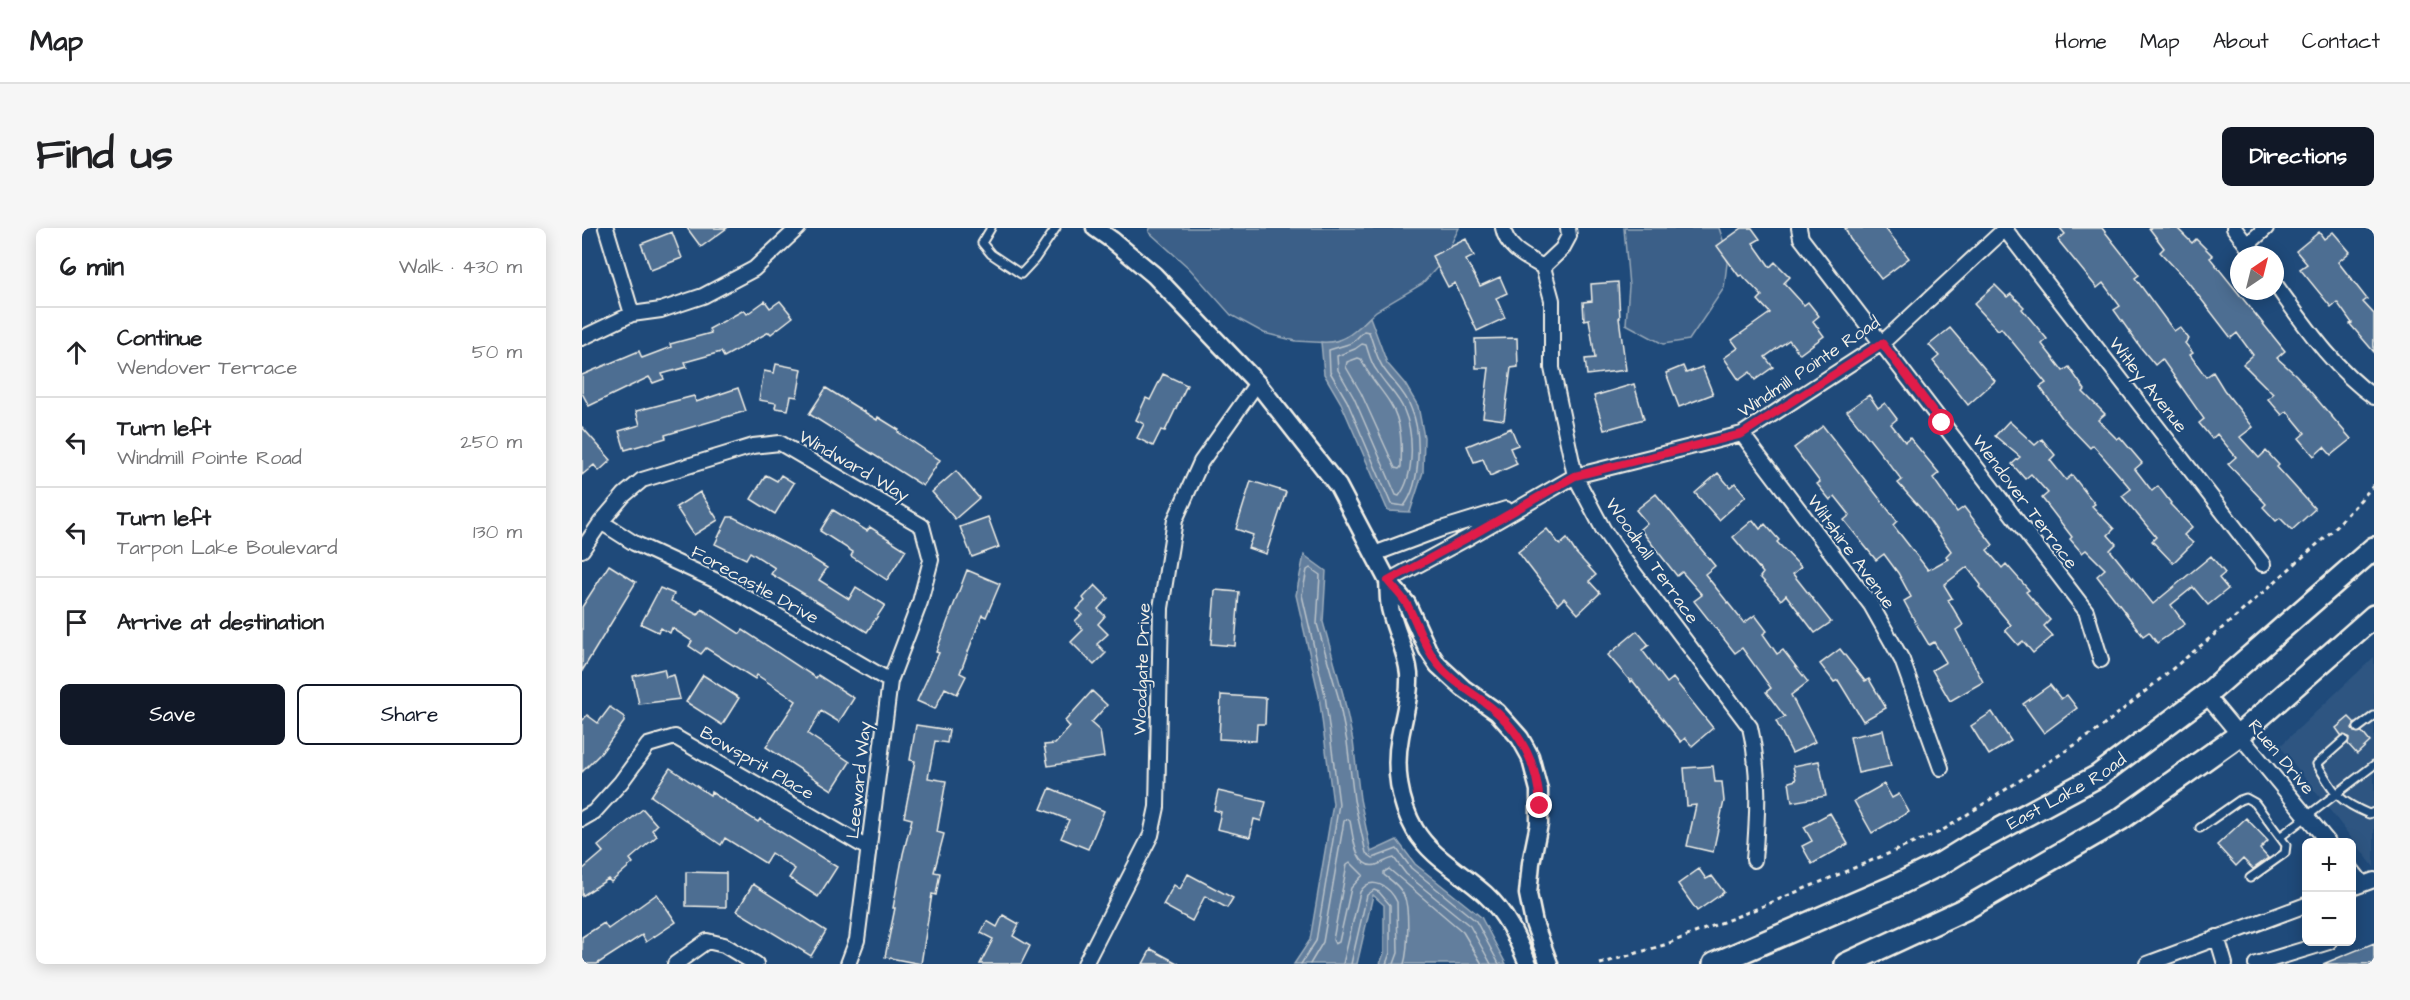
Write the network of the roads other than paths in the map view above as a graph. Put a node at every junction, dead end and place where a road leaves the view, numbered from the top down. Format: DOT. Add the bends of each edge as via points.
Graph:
graph roads {
  1 [pos="606,228"];
  2 [pos="798,228"];
  3 [pos="991,228"];
  4 [pos="1056,228"];
  5 [pos="1095,228"];
  6 [pos="1503,228"];
  7 [pos="1568,228"];
  8 [pos="1799,228"];
  9 [pos="2005,228"];
  10 [pos="2234,228"];
  11 [pos="2266,228"];
  12 [pos="2248,246"];
  13 [pos="2254,246"];
  14 [pos="1543,267"];
  15 [pos="2284,297"];
  16 [pos="632,314"];
  17 [pos="582,338"];
  18 [pos="1882,343"];
  19 [pos="1257,383"];
  20 [pos="2374,397"];
  21 [pos="1742,434"];
  22 [pos="1575,476"];
  23 [pos="1531,501"];
  24 [pos="601,522"];
  25 [pos="2374,548"];
  26 [pos="582,550"];
  27 [pos="1374,554"];
  28 [pos="2263,564"];
  29 [pos="1388,581"];
  30 [pos="920,602"];
  31 [pos="2374,616"];
  32 [pos="2101,660"];
  33 [pos="890,681"];
  34 [pos="2206,695"];
  35 [pos="2374,716"];
  36 [pos="2358,728"];
  37 [pos="2239,735"];
  38 [pos="2344,740"];
  39 [pos="2374,765"];
  40 [pos="1941,768"];
  41 [pos="2336,795"];
  42 [pos="2374,812"];
  43 [pos="2306,815"];
  44 [pos="582,819"];
  45 [pos="2200,828"];
  46 [pos="2280,837"];
  47 [pos="2324,838"];
  48 [pos="869,849"];
  49 [pos="1754,860"];
  50 [pos="2250,878"];
  51 [pos="2302,907"];
  52 [pos="2217,937"];
  53 [pos="2316,946"];
  54 [pos="675,964"];
  55 [pos="756,964"];
  56 [pos="848,964"];
  57 [pos="1085,964"];
  58 [pos="1528,964"];
  59 [pos="1549,964"];
  60 [pos="1714,964"];
  61 [pos="1846,964"];
  62 [pos="2147,964"];
  63 [pos="2225,964"];
  64 [pos="2256,964"];
  1 -- 16 [label="street"];
  2 -- 16 [label="street" via="754,269 703,296"];
  3 -- 4 [label="lane" via="982,243 991,254 1021,274"];
  5 -- 19 [label="street" via="1154,275"];
  6 -- 14 [label="street" via="1511,245"];
  7 -- 14 [label="street" via="1569,236 1562,249"];
  8 -- 18 [label="street, Wendover Terrace" via="1801,238"];
  9 -- 18 [label="street, Windmill Pointe Road"];
  9 -- 28 [label="street, Witley Avenue"];
  10 -- 12 [label="street"];
  11 -- 13 [label="street"];
  14 -- 22 [label="street, Woodhall Terrace" via="1552,300 1552,368"];
  15 -- 20 [label="street" via="2352,381"];
  16 -- 17 [label="street"];
  18 -- 21 [label="street, Windmill Pointe Road"];
  18 -- 32 [label="street, Wendover Terrace" via="2086,611"];
  19 -- 27 [label="street" via="1338,486"];
  19 -- 57 [label="street, Woodgate Drive" via="1201,462 1175,520 1161,608 1157,807 1151,835"];
  21 -- 22 [label="street, Windmill Pointe Road"];
  21 -- 40 [label="street, Wiltshire Avenue" via="1871,605 1902,660"];
  22 -- 23 [label="street, Windmill Pointe Road"];
  22 -- 49 [label="street, Woodhall Terrace" via="1622,557 1750,727 1759,806"];
  23 -- 27 [label="street, Windmill Pointe Road"];
  23 -- 29 [label="street, Windmill Pointe Road"];
  24 -- 26 [label="street, Windward Way"];
  24 -- 30 [label="street, Windward Way" via="642,480 753,446 780,443 922,526 931,560"];
  24 -- 33 [label="street, Forecastle Drive" via="634,543 721,583"];
  25 -- 34 [label="main road, East Lake Road"];
  27 -- 29 [label="street"];
  29 -- 58 [label="street" via="1390,611 1408,672 1408,704 1398,748 1398,776 1408,814 1436,856 1498,907"];
  29 -- 59 [label="street" via="1407,604 1438,665 1509,723 1530,756 1540,806 1528,894"];
  30 -- 33 [label="street, Leeward Way"];
  31 -- 37 [label="main road"];
  33 -- 48 [label="street, Leeward Way"];
  34 -- 37 [label="street, Ruen Drive"];
  34 -- 60 [label="main road, East Lake Road" via="2098,776 1942,863 1830,916"];
  35 -- 36 [label="lane"];
  37 -- 43 [label="street, Ruen Drive"];
  37 -- 61 [label="main road" via="2121,819 2016,881"];
  38 -- 41 [label="lane" via="2317,764"];
  39 -- 41 [label="lane"];
  41 -- 42 [label="lane" via="2352,807 2369,814"];
  41 -- 43 [label="lane"];
  43 -- 46 [label="lane"];
  43 -- 47 [label="street, Ruen Drive"];
  44 -- 48 [label="street, Bowsprit Place" via="594,812 621,782 648,745 675,737"];
  45 -- 46 [label="lane" via="2246,798 2255,803"];
  46 -- 50 [label="lane" via="2286,845 2285,853"];
  48 -- 56 [label="street, Leeward Way" via="857,940"];
  51 -- 52 [label="street"];
  52 -- 62 [label="street"];
  52 -- 63 [label="street"];
  53 -- 64 [label="street"];
  54 -- 55 [label="street" via="706,940 724,945"];
}
